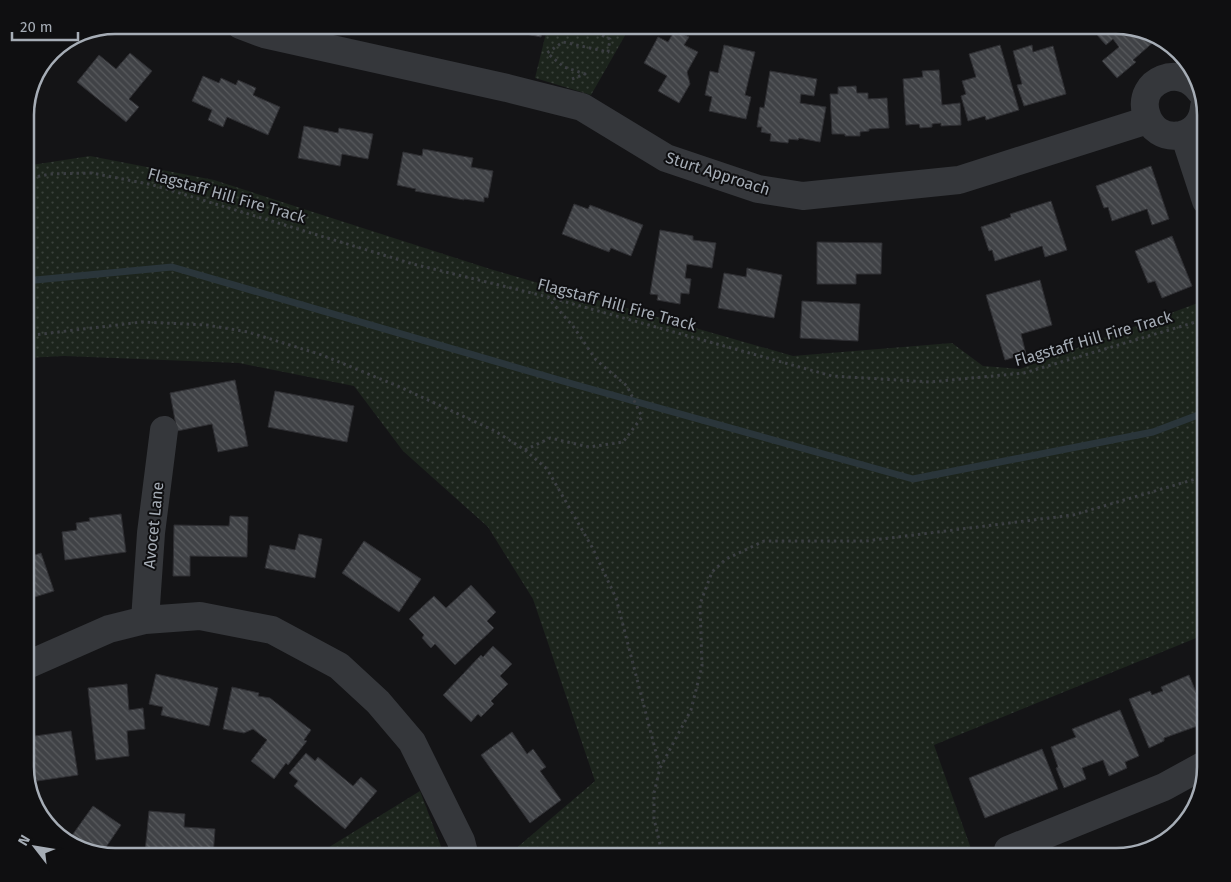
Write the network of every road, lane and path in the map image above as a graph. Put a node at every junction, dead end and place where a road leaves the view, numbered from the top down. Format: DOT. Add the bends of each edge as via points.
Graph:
graph roads {
  1 [pos="264,34"];
  2 [pos="599,34"];
  3 [pos="1190,81"];
  4 [pos="550,99"];
  5 [pos="1148,120"];
  6 [pos="1197,125"];
  7 [pos="1184,134"];
  8 [pos="1197,174"];
  9 [pos="34,177"];
  10 [pos="548,297"];
  11 [pos="1197,322"];
  12 [pos="34,335"];
  13 [pos="164,430"];
  14 [pos="525,450"];
  15 [pos="1197,479"];
  16 [pos="144,620"];
  17 [pos="34,662"];
  18 [pos="660,768"];
  19 [pos="1197,769"];
  20 [pos="463,848"];
  21 [pos="661,848"];
  22 [pos="1013,848"];
  1 -- 4 [label="street, Sturt Approach"];
  2 -- 4 [label="path" via="610,39 608,52 563,42 547,53 564,66 585,74 556,85"];
  3 -- 5 [label="street" via="1171,76 1154,84 1145,101"];
  4 -- 5 [label="street, Sturt Approach" via="582,107 666,158 758,188 802,196 959,180"];
  5 -- 7 [label="street" via="1167,135"];
  6 -- 7 [label="street"];
  7 -- 8 [label="street"];
  9 -- 10 [label="path, Flagstaff Hill Fire Track" via="92,173 153,185 413,264"];
  10 -- 11 [label="path, Flagstaff Hill Fire Track" via="832,376 930,382 1024,373"];
  10 -- 14 [label="path" via="596,360 627,386 642,417 623,442 589,447 550,438"];
  12 -- 14 [label="path" via="142,322 207,325 248,332 322,355 400,387 495,431"];
  13 -- 16 [label="street, Avocet Lane"];
  14 -- 18 [label="path" via="547,469 616,598"];
  15 -- 18 [label="path" via="1073,515 866,541 764,541 726,559 712,572 700,604 702,666 691,710"];
  16 -- 17 [label="street" via="109,629"];
  16 -- 20 [label="street" via="200,616 272,630 339,666 378,702 412,742"];
  18 -- 21 [label="path" via="654,793 654,820"];
  19 -- 22 [label="street" via="1164,787"];
}
